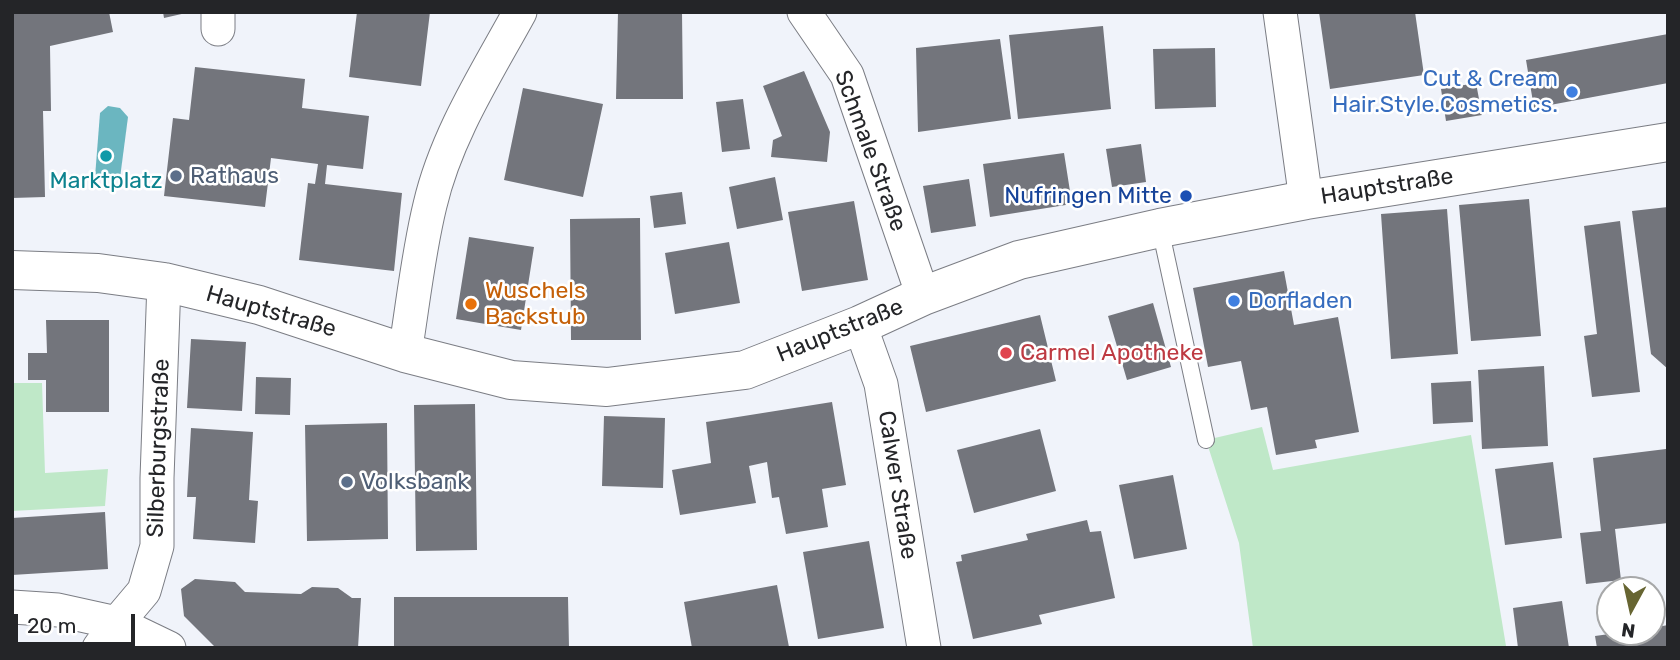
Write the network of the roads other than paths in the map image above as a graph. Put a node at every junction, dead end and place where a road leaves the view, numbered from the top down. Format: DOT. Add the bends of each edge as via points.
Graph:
graph roads {
  1 [pos="520,12"];
  2 [pos="804,12"];
  3 [pos="1280,12"];
  4 [pos="1668,142"];
  5 [pos="1306,200"];
  6 [pos="1160,228"];
  7 [pos="12,270"];
  8 [pos="164,282"];
  9 [pos="923,296"];
  10 [pos="860,325"];
  11 [pos="405,353"];
  12 [pos="1206,440"];
  13 [pos="12,607"];
  14 [pos="108,636"];
  15 [pos="169,648"];
  16 [pos="924,648"];
  1 -- 11 [label="street" via="452,139 430,204"];
  2 -- 9 [label="street, Schmale Straße" via="847,75"];
  3 -- 5 [label="street"];
  4 -- 5 [label="street, Hauptstraße"];
  5 -- 6 [label="street, Hauptstraße"];
  6 -- 9 [label="street, Hauptstraße" via="1019,260"];
  6 -- 12 [label="lane"];
  7 -- 8 [label="street, Hauptstraße" via="98,273"];
  8 -- 11 [label="street, Hauptstraße" via="259,305"];
  8 -- 14 [label="street, Silberburgstraße" via="157,547 144,591"];
  9 -- 10 [label="street, Hauptstraße"];
  10 -- 11 [label="street, Hauptstraße" via="745,370 607,387 511,380"];
  10 -- 16 [label="street, Calwer Straße" via="881,384"];
  13 -- 14 [label="street" via="58,610"];
  14 -- 15 [label="street"];
}
